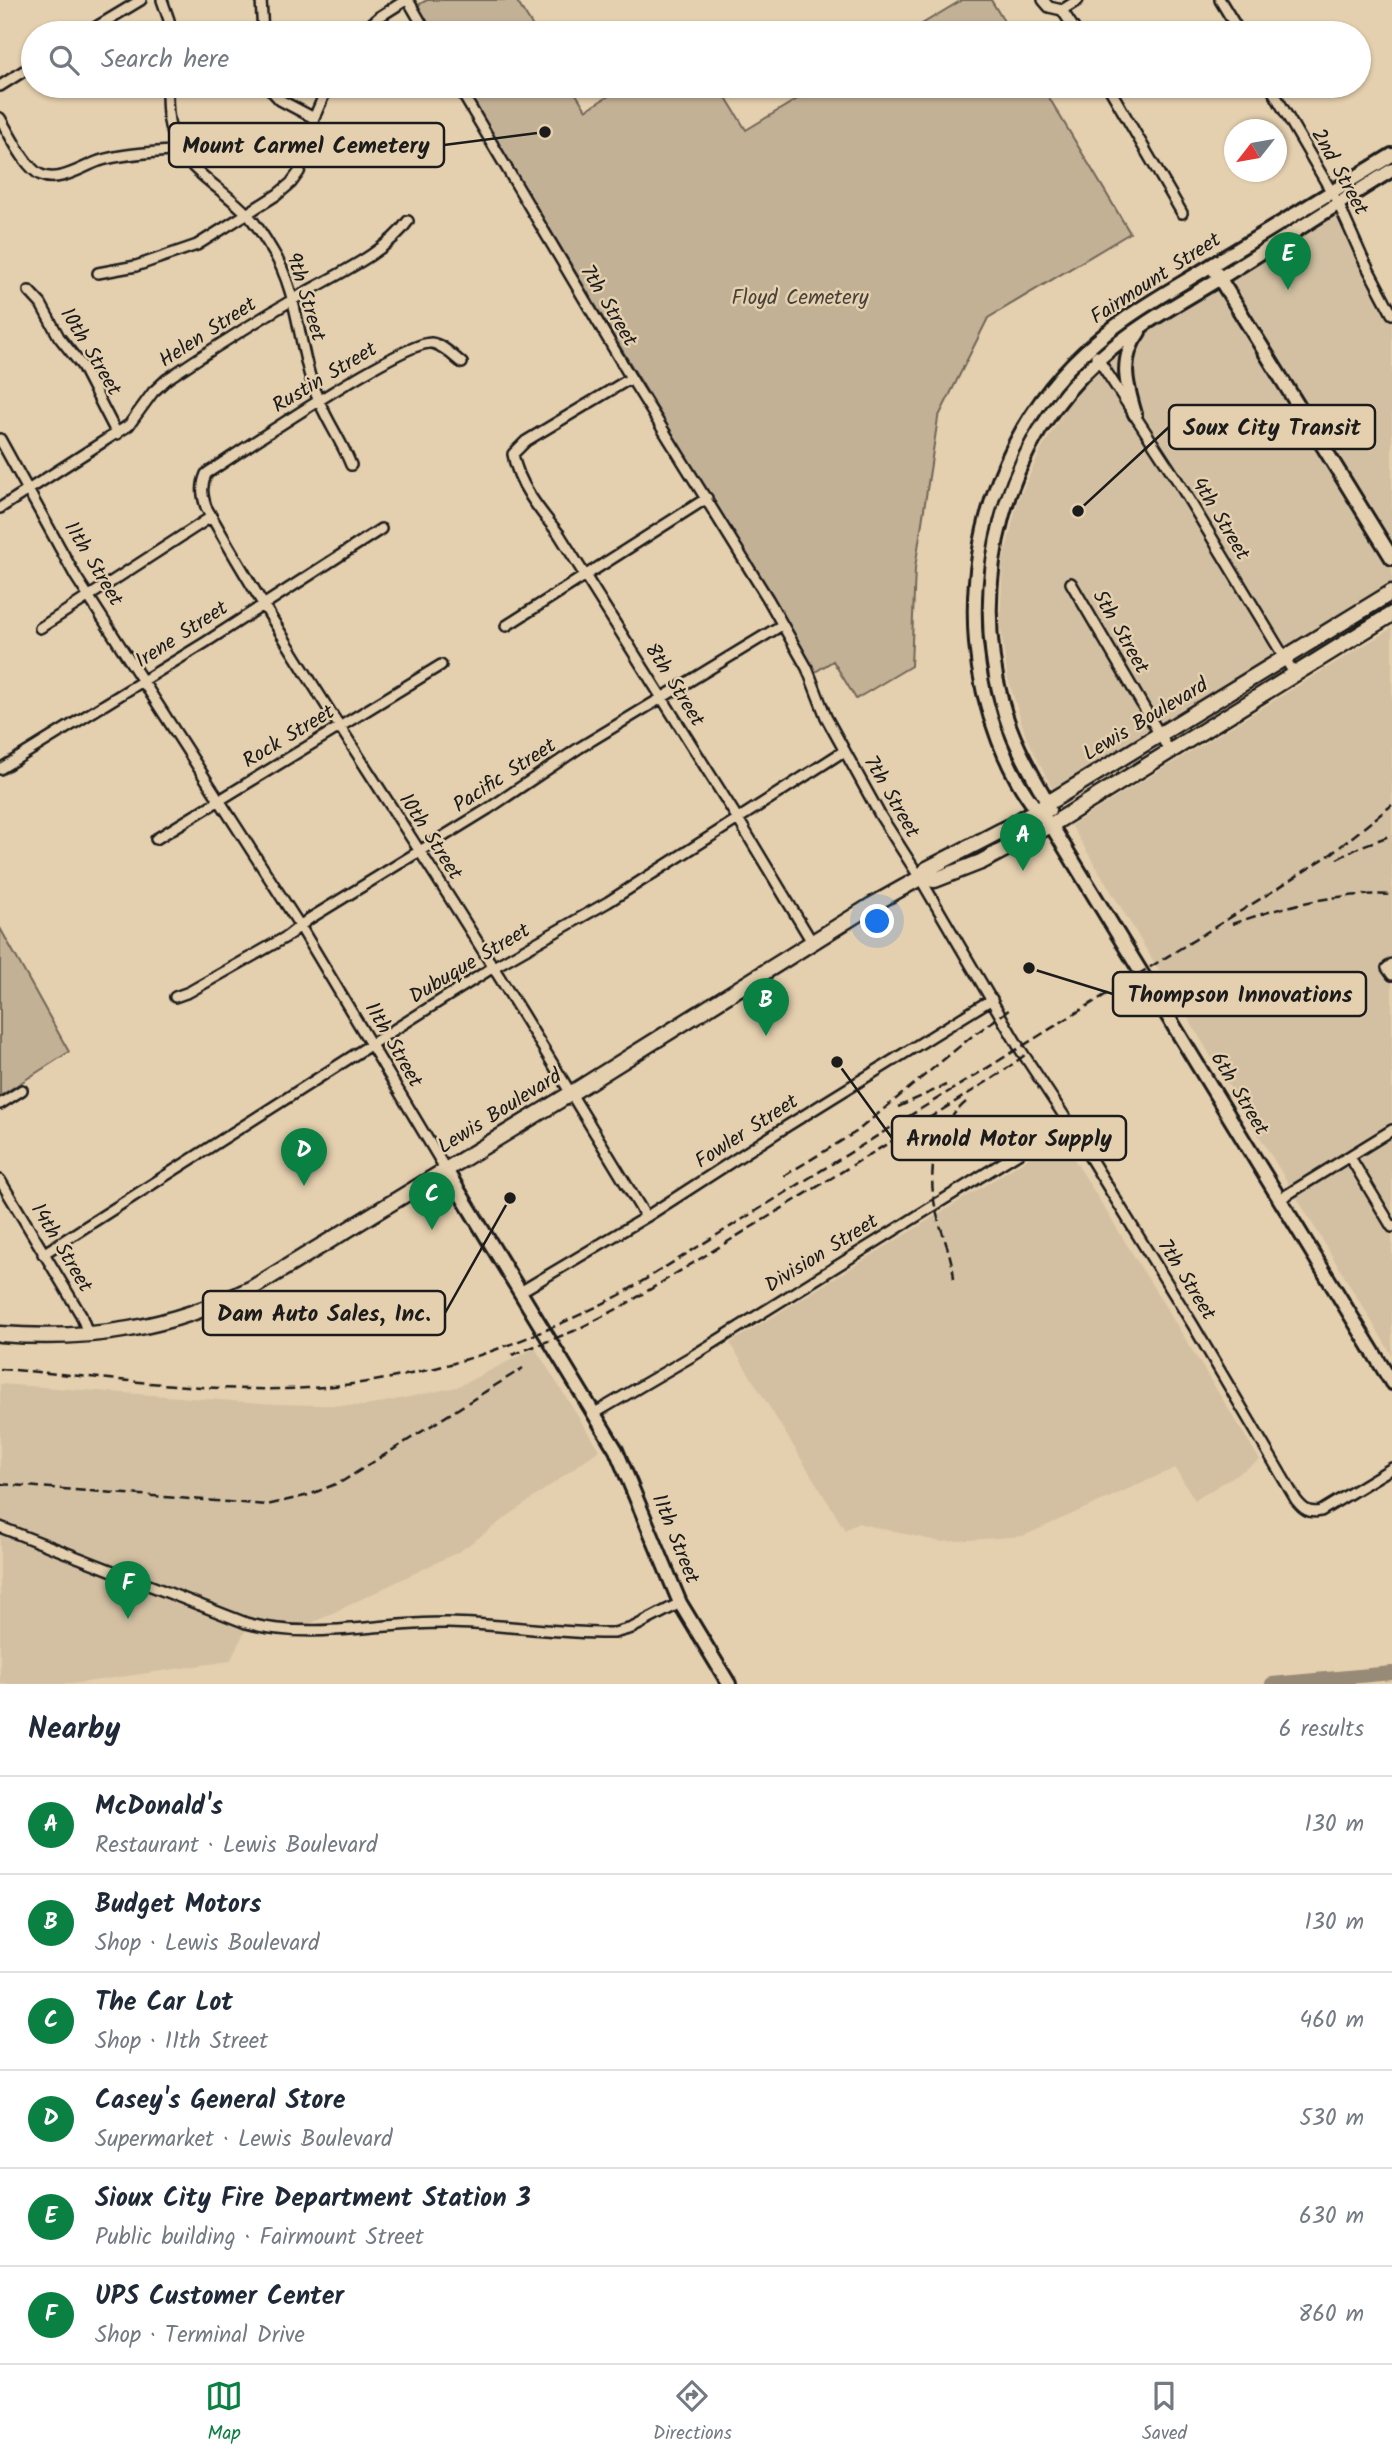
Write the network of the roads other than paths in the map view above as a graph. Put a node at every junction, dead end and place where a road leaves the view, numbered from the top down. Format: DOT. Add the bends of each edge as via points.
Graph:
graph roads {
  1 [pos="141,0"];
  2 [pos="162,0"];
  3 [pos="261,0"];
  4 [pos="407,0"];
  5 [pos="1043,0"];
  6 [pos="1077,0"];
  7 [pos="1220,0"];
  8 [pos="1062,10"];
  9 [pos="106,21"];
  10 [pos="169,21"];
  11 [pos="262,21"];
  12 [pos="374,21"];
  13 [pos="420,21"];
  14 [pos="1069,21"];
  15 [pos="1233,21"];
  16 [pos="21,73"];
  17 [pos="0,86"];
  18 [pos="168,98"];
  19 [pos="278,98"];
  20 [pos="323,98"];
  21 [pos="465,98"];
  22 [pos="1115,98"];
  23 [pos="1277,98"];
  24 [pos="0,118"];
  25 [pos="314,118"];
  26 [pos="180,150"];
  27 [pos="1392,155"];
  28 [pos="1392,170"];
  29 [pos="1335,197"];
  30 [pos="1182,213"];
  31 [pos="247,214"];
  32 [pos="408,221"];
  33 [pos="1212,265"];
  34 [pos="98,273"];
  35 [pos="1220,278"];
  36 [pos="29,292"];
  37 [pos="291,301"];
  38 [pos="1392,314"];
  39 [pos="1143,325"];
  40 [pos="1088,348"];
  41 [pos="1098,359"];
  42 [pos="462,363"];
  43 [pos="631,378"];
  44 [pos="318,402"];
  45 [pos="1135,414"];
  46 [pos="117,434"];
  47 [pos="0,439"];
  48 [pos="351,465"];
  49 [pos="210,472"];
  50 [pos="29,490"];
  51 [pos="706,498"];
  52 [pos="0,508"];
  53 [pos="211,517"];
  54 [pos="381,529"];
  55 [pos="1392,558"];
  56 [pos="585,576"];
  57 [pos="1071,583"];
  58 [pos="1392,592"];
  59 [pos="89,595"];
  60 [pos="263,604"];
  61 [pos="1392,614"];
  62 [pos="782,625"];
  63 [pos="506,626"];
  64 [pos="40,628"];
  65 [pos="1285,659"];
  66 [pos="441,665"];
  67 [pos="1295,676"];
  68 [pos="143,681"];
  69 [pos="661,698"];
  70 [pos="339,727"];
  71 [pos="1161,735"];
  72 [pos="844,751"];
  73 [pos="1170,752"];
  74 [pos="0,769"];
  75 [pos="220,799"];
  76 [pos="1042,807"];
  77 [pos="738,819"];
  78 [pos="1052,825"];
  79 [pos="156,839"];
  80 [pos="419,852"];
  81 [pos="920,878"];
  82 [pos="300,926"];
  83 [pos="812,942"];
  84 [pos="1392,964"];
  85 [pos="492,968"];
  86 [pos="1392,975"];
  87 [pos="175,997"];
  88 [pos="992,999"];
  89 [pos="370,1045"];
  90 [pos="22,1090"];
  91 [pos="570,1094"];
  92 [pos="0,1104"];
  93 [pos="1068,1122"];
  94 [pos="1392,1130"];
  95 [pos="1350,1157"];
  96 [pos="446,1170"];
  97 [pos="0,1180"];
  98 [pos="1280,1199"];
  99 [pos="646,1217"];
  100 [pos="1392,1227"];
  101 [pos="43,1254"];
  102 [pos="520,1292"];
  103 [pos="0,1334"];
  104 [pos="89,1336"];
  105 [pos="1392,1383"];
  106 [pos="594,1413"];
  107 [pos="1392,1468"];
  108 [pos="0,1527"];
  109 [pos="680,1603"];
  110 [pos="729,1684"];
  1 -- 9 [label="street"];
  2 -- 10 [label="street"];
  3 -- 11 [label="street"];
  4 -- 12 [label="street"];
  4 -- 13 [label="street"];
  5 -- 8 [label="street"];
  6 -- 8 [label="street"];
  7 -- 15 [label="street"];
  8 -- 14 [label="street"];
  16 -- 17 [label="street"];
  18 -- 26 [label="street, 9th Street" via="169,122"];
  19 -- 25 [label="street"];
  20 -- 25 [label="street"];
  21 -- 43 [label="street, 7th Street"];
  22 -- 30 [label="street"];
  23 -- 29 [label="street, 2nd Street"];
  24 -- 26 [label="street" via="34,171 43,176 53,177 114,157"];
  25 -- 31 [label="street" via="304,158 291,183"];
  26 -- 31 [label="street, 9th Street" via="190,165"];
  27 -- 29 [label="main road, Fairmount Street"];
  28 -- 29 [label="main road, Fairmount Street"];
  29 -- 33 [label="main road, Fairmount Street"];
  29 -- 35 [label="main road, Fairmount Street"];
  29 -- 38 [label="street, 2nd Street"];
  31 -- 34 [label="street" via="182,251"];
  31 -- 37 [label="street, 9th Street" via="274,253"];
  32 -- 37 [label="street, Helen Street" via="384,248"];
  33 -- 35 [label="main road"];
  33 -- 40 [label="main road, Fairmount Street" via="1142,307"];
  35 -- 39 [label="main road, Fairmount Street"];
  35 -- 55 [label="main road"];
  36 -- 46 [label="street, 10th Street" via="82,366"];
  37 -- 44 [label="street, 9th Street"];
  37 -- 46 [label="street, Helen Street" via="167,379"];
  39 -- 41 [label="main road, Fairmount Street"];
  39 -- 45 [label="main road" via="1125,365"];
  40 -- 41 [label="street, 4th Street"];
  40 -- 76 [label="main road, Fairmount Street" via="1049,389 1016,440 994,491 976,567 977,653 989,712 1005,754"];
  41 -- 45 [label="street, 4th Street"];
  41 -- 76 [label="main road, Fairmount Street" via="1061,399 1020,465 1001,519 990,576 990,632 1002,704"];
  42 -- 44 [label="street, Rustin Street" via="439,345 424,344"];
  43 -- 51 [label="street, 7th Street"];
  43 -- 56 [label="street, 8th Street" via="526,441 513,454 524,485"];
  44 -- 48 [label="street, 9th Street"];
  44 -- 49 [label="street, Rustin Street"];
  45 -- 65 [label="street, 4th Street"];
  46 -- 50 [label="street, Helen Street"];
  47 -- 50 [label="street, 11th Street"];
  49 -- 53 [label="street, 10th Street" via="202,483 202,495"];
  50 -- 52 [label="street, Helen Street"];
  50 -- 59 [label="street, 11th Street"];
  51 -- 56 [label="street"];
  51 -- 62 [label="street, 7th Street"];
  53 -- 59 [label="street"];
  53 -- 60 [label="street, 10th Street"];
  54 -- 60 [label="street, Irene Street"];
  56 -- 63 [label="street"];
  56 -- 69 [label="street, 8th Street"];
  57 -- 71 [label="street, 5th Street"];
  58 -- 65 [label="main road, Lewis Boulevard"];
  59 -- 64 [label="street"];
  59 -- 68 [label="street, 11th Street"];
  60 -- 68 [label="street, Irene Street"];
  60 -- 70 [label="street, 10th Street"];
  61 -- 67 [label="main road, Lewis Boulevard"];
  62 -- 69 [label="street, Pacific Street"];
  62 -- 72 [label="street, 7th Street"];
  65 -- 67 [label="street, 4th Street"];
  65 -- 71 [label="main road, Lewis Boulevard"];
  66 -- 70 [label="street, Rock Street"];
  67 -- 73 [label="main road, Lewis Boulevard"];
  68 -- 74 [label="street, Irene Street"];
  68 -- 75 [label="street, 11th Street"];
  69 -- 77 [label="street, 8th Street"];
  69 -- 80 [label="street, Pacific Street"];
  70 -- 75 [label="street, Rock Street"];
  70 -- 80 [label="street, 10th Street"];
  71 -- 73 [label="street, 5th Street"];
  71 -- 76 [label="main road, Lewis Boulevard"];
  72 -- 77 [label="street, Dubuque Street"];
  72 -- 81 [label="street, 7th Street"];
  73 -- 78 [label="main road, Lewis Boulevard"];
  75 -- 79 [label="street, Rock Street"];
  75 -- 82 [label="street, 11th Street"];
  76 -- 78 [label="main road, 6th Street"];
  76 -- 81 [label="main road, Lewis Boulevard" via="926,869"];
  77 -- 83 [label="street, 8th Street"];
  77 -- 85 [label="street, Dubuque Street"];
  78 -- 81 [label="main road, Lewis Boulevard" via="981,862 935,880"];
  78 -- 98 [label="main road, 6th Street"];
  80 -- 82 [label="street, Pacific Street"];
  80 -- 85 [label="street, 10th Street"];
  81 -- 83 [label="main road, Lewis Boulevard"];
  81 -- 88 [label="street, 7th Street"];
  82 -- 87 [label="street, Pacific Street"];
  82 -- 89 [label="street, 11th Street"];
  83 -- 91 [label="main road, Lewis Boulevard"];
  84 -- 86 [label="street" via="1387,968"];
  85 -- 89 [label="street, Dubuque Street"];
  85 -- 91 [label="street, 10th Street"];
  88 -- 93 [label="street, 7th Street"];
  88 -- 99 [label="street, Fowler Street"];
  89 -- 96 [label="street, 11th Street"];
  89 -- 101 [label="street, Dubuque Street"];
  90 -- 92 [label="street"];
  91 -- 96 [label="main road, Lewis Boulevard"];
  91 -- 99 [label="street, 10th Street"];
  93 -- 106 [label="street, Division Street"];
  93 -- 107 [label="street, 7th Street" via="1300,1506 1313,1513 1327,1509"];
  94 -- 95 [label="street"];
  95 -- 98 [label="street"];
  95 -- 100 [label="street"];
  96 -- 102 [label="main road, 11th Street"];
  96 -- 104 [label="main road, Lewis Boulevard" via="223,1303 162,1324"];
  97 -- 101 [label="street, 14th Street"];
  98 -- 105 [label="main road, 6th Street"];
  99 -- 102 [label="street, Fowler Street"];
  101 -- 104 [label="street, 14th Street"];
  102 -- 106 [label="main road, 11th Street"];
  103 -- 104 [label="main road, Lewis Boulevard"];
  106 -- 109 [label="main road, 11th Street" via="631,1484"];
  108 -- 109 [label="street" via="246,1623 278,1630 449,1623 614,1633"];
  109 -- 110 [label="main road, 11th Street"];
}
